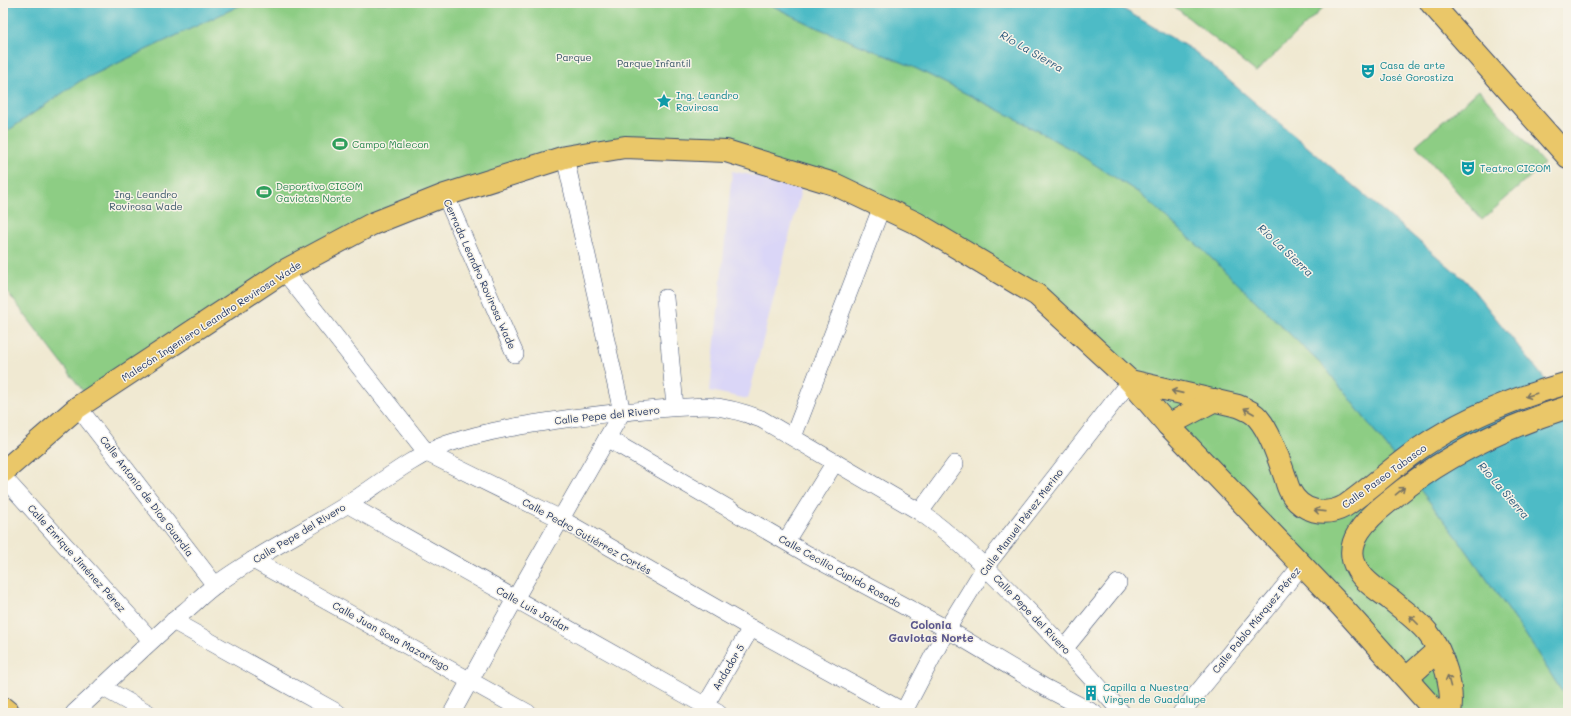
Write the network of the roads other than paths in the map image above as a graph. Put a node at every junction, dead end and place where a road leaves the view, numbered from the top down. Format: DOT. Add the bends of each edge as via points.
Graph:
graph roads {
  1 [pos="1431,3"];
  2 [pos="1448,3"];
  3 [pos="1568,141"];
  4 [pos="565,157"];
  5 [pos="1568,157"];
  6 [pos="445,194"];
  7 [pos="882,206"];
  8 [pos="284,271"];
  9 [pos="665,298"];
  10 [pos="515,354"];
  11 [pos="1130,381"];
  12 [pos="1568,383"];
  13 [pos="1215,400"];
  14 [pos="78,407"];
  15 [pos="675,407"];
  16 [pos="1568,407"];
  17 [pos="622,412"];
  18 [pos="1168,425"];
  19 [pos="793,437"];
  20 [pos="607,438"];
  21 [pos="427,454"];
  22 [pos="835,462"];
  23 [pos="955,464"];
  24 [pos="3,472"];
  25 [pos="3,477"];
  26 [pos="347,504"];
  27 [pos="920,512"];
  28 [pos="561,519"];
  29 [pos="786,541"];
  30 [pos="252,560"];
  31 [pos="1302,565"];
  32 [pos="985,567"];
  33 [pos="1118,583"];
  34 [pos="215,585"];
  35 [pos="515,599"];
  36 [pos="173,622"];
  37 [pos="751,628"];
  38 [pos="947,629"];
  39 [pos="151,640"];
  40 [pos="1065,648"];
  41 [pos="1438,650"];
  42 [pos="1407,678"];
  43 [pos="470,680"];
  44 [pos="102,687"];
  45 [pos="3,708"];
  46 [pos="712,709"];
  47 [pos="9,713"];
  48 [pos="74,713"];
  49 [pos="148,713"];
  50 [pos="338,713"];
  51 [pos="452,713"];
  52 [pos="528,713"];
  53 [pos="904,713"];
  54 [pos="1094,713"];
  55 [pos="1122,713"];
  56 [pos="1181,713"];
  57 [pos="1436,713"];
  58 [pos="1450,713"];
  1 -- 5 [label="main road"];
  2 -- 3 [label="main road"];
  4 -- 6 [label="main road, Malecón Ingeniero Leandro Revirosa Wade"];
  4 -- 7 [label="main road, Malecón Ingeniero Leandro Revirosa Wade" via="625,147 726,151 834,184"];
  4 -- 17 [label="street"];
  6 -- 8 [label="main road, Malecón Ingeniero Leandro Revirosa Wade" via="372,224"];
  6 -- 10 [label="street, Cerrada Leandro Rovirosa Wade"];
  7 -- 11 [label="main road, Malecón Ingeniero Leandro Revirosa Wade" via="916,223 1037,295"];
  7 -- 19 [label="street"];
  8 -- 14 [label="main road, Malecón Ingeniero Leandro Revirosa Wade"];
  8 -- 21 [label="street, Calle Pedro Gutiérrez Cortés"];
  9 -- 15 [label="street"];
  13 -- 11 [label="main road, Calle Paseo Tabasco, one-way"];
  11 -- 18 [label="main road, Malecón Ingeniero Leandro Revirosa Wade"];
  11 -- 32 [label="street, Calle Manuel Pérez Merino"];
  12 -- 13 [label="main road, Calle Paseo Tabasco, one-way" via="1518,398 1445,434 1420,448 1355,499 1337,510 1328,512 1317,512 1297,501 1290,491 1266,432 1251,411"];
  13 -- 18 [label="main road"];
  14 -- 24 [label="main road, Malecón Ingeniero Leandro Revirosa Wade"];
  14 -- 34 [label="street, Calle Antonio de Dios Guardia"];
  15 -- 17 [label="street, Calle Pepe del Rivero"];
  15 -- 19 [label="street, Calle Pepe del Rivero" via="716,406 743,412"];
  41 -- 16 [label="main road, Calle Paseo Tabasco, one-way" via="1429,634 1409,614 1366,581 1356,569 1353,560 1355,540 1361,527 1370,516 1412,482 1458,453 1535,417"];
  17 -- 20 [label="street"];
  17 -- 21 [label="street, Calle Pepe del Rivero" via="494,430 446,445"];
  18 -- 31 [label="main road, Malecón Ingeniero Leandro Revirosa Wade"];
  19 -- 22 [label="street, Calle Pepe del Rivero"];
  20 -- 28 [label="street"];
  20 -- 29 [label="street, Calle Cecilio Cupido Rosado"];
  21 -- 26 [label="street, Calle Pepe del Rivero"];
  21 -- 28 [label="street, Calle Pedro Gutiérrez Cortés"];
  22 -- 27 [label="street, Calle Pepe del Rivero"];
  22 -- 29 [label="street"];
  23 -- 27 [label="street"];
  25 -- 39 [label="street, Calle Enrique Jiménez Pérez"];
  26 -- 30 [label="street, Calle Pepe del Rivero"];
  26 -- 35 [label="street, Calle Luis Jaidar"];
  27 -- 32 [label="street, Calle Pepe del Rivero"];
  28 -- 35 [label="street"];
  28 -- 37 [label="street, Calle Pedro Gutiérrez Cortés"];
  29 -- 38 [label="street, Calle Cecilio Cupido Rosado"];
  30 -- 34 [label="street, Calle Pepe del Rivero"];
  30 -- 43 [label="street, Calle Juan Sosa Mazariego"];
  31 -- 42 [label="main road, Malecón Ingeniero Leandro Revirosa Wade"];
  31 -- 56 [label="street, Calle Pablo Márquez Pérez"];
  32 -- 38 [label="street, Calle Manuel Pérez Merino"];
  32 -- 40 [label="street, Calle Pepe del Rivero"];
  33 -- 40 [label="street"];
  34 -- 36 [label="street, Calle Pepe del Rivero"];
  35 -- 43 [label="street"];
  35 -- 46 [label="street, Calle Luis Jaidar"];
  36 -- 39 [label="street, Calle Pepe del Rivero"];
  36 -- 50 [label="street"];
  37 -- 46 [label="street, Andador 5"];
  37 -- 53 [label="street, Calle Pedro Gutiérrez Cortés"];
  38 -- 53 [label="street, Calle Manuel Pérez Merino"];
  38 -- 54 [label="street, Calle Cecilio Cupido Rosado" via="1044,687"];
  39 -- 44 [label="street, Calle Pepe del Rivero"];
  40 -- 55 [label="street, Calle Pepe del Rivero"];
  41 -- 42 [label="main road"];
  58 -- 41 [label="main road, Calle Paseo Tabasco, one-way" via="1451,688"];
  42 -- 57 [label="main road, Malecón Ingeniero Leandro Revirosa Wade"];
  43 -- 51 [label="street"];
  43 -- 52 [label="street, Calle Juan Sosa Mazariego"];
  44 -- 48 [label="street, Calle Pepe del Rivero"];
  44 -- 49 [label="street"];
  45 -- 47 [label="main road"];
}
